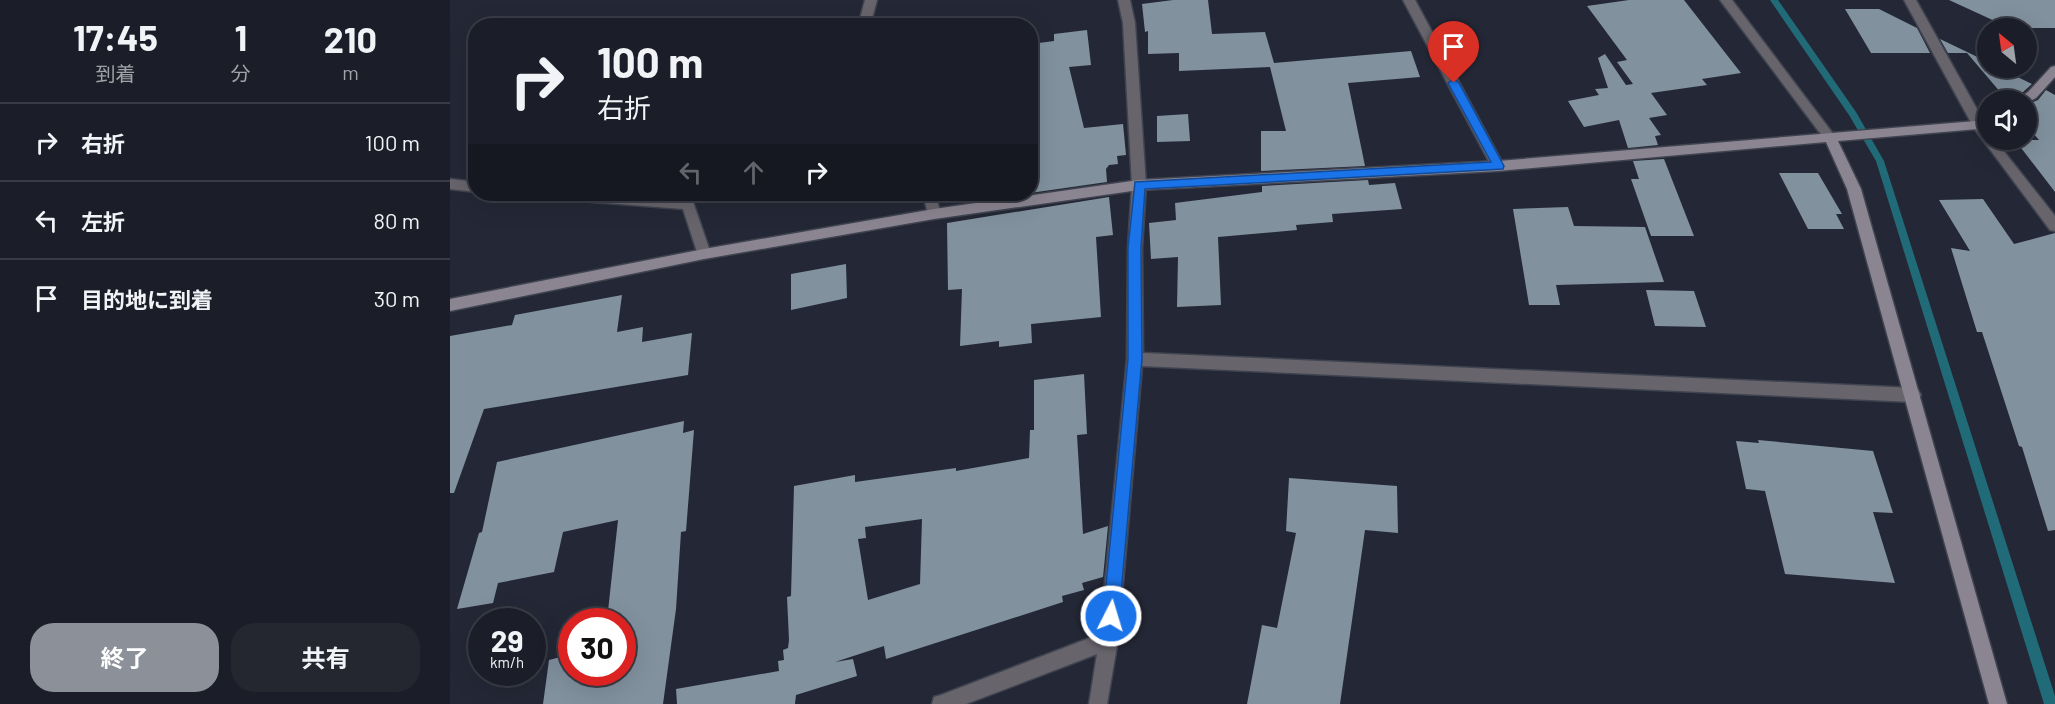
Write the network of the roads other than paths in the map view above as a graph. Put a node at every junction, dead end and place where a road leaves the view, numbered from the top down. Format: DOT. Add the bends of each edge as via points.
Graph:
graph roads {
  1 [pos="871,0"];
  2 [pos="1124,0"];
  3 [pos="1409,0"];
  4 [pos="1726,0"];
  5 [pos="1910,0"];
  6 [pos="866,18"];
  7 [pos="2055,69"];
  8 [pos="2036,90"];
  9 [pos="1977,112"];
  10 [pos="1977,123"];
  11 [pos="1830,138"];
  12 [pos="1996,150"];
  13 [pos="1498,166"];
  14 [pos="450,184"];
  15 [pos="1139,185"];
  16 [pos="468,186"];
  17 [pos="1038,199"];
  18 [pos="640,201"];
  19 [pos="931,201"];
  20 [pos="1026,201"];
  21 [pos="934,214"];
  22 [pos="2055,226"];
  23 [pos="704,254"];
  24 [pos="450,305"];
  25 [pos="1135,359"];
  26 [pos="1913,395"];
  27 [pos="1109,640"];
  28 [pos="941,704"];
  29 [pos="1098,704"];
  30 [pos="1998,704"];
  1 -- 6 [label="street"];
  2 -- 15 [label="street" via="1129,23"];
  3 -- 13 [label="street"];
  4 -- 11 [label="street"];
  5 -- 9 [label="street"];
  7 -- 8 [label="street"];
  10 -- 11 [label="street"];
  11 -- 13 [label="street"];
  11 -- 26 [label="street" via="1854,189"];
  12 -- 22 [label="street"];
  13 -- 15 [label="street"];
  14 -- 16 [label="street"];
  15 -- 17 [label="street"];
  15 -- 25 [label="street"];
  18 -- 23 [label="street" via="688,205"];
  19 -- 21 [label="street"];
  20 -- 21 [label="street"];
  21 -- 23 [label="street"];
  23 -- 24 [label="street"];
  25 -- 26 [label="street"];
  25 -- 27 [label="street"];
  26 -- 30 [label="street"];
  27 -- 28 [label="street"];
  27 -- 29 [label="street"];
}
